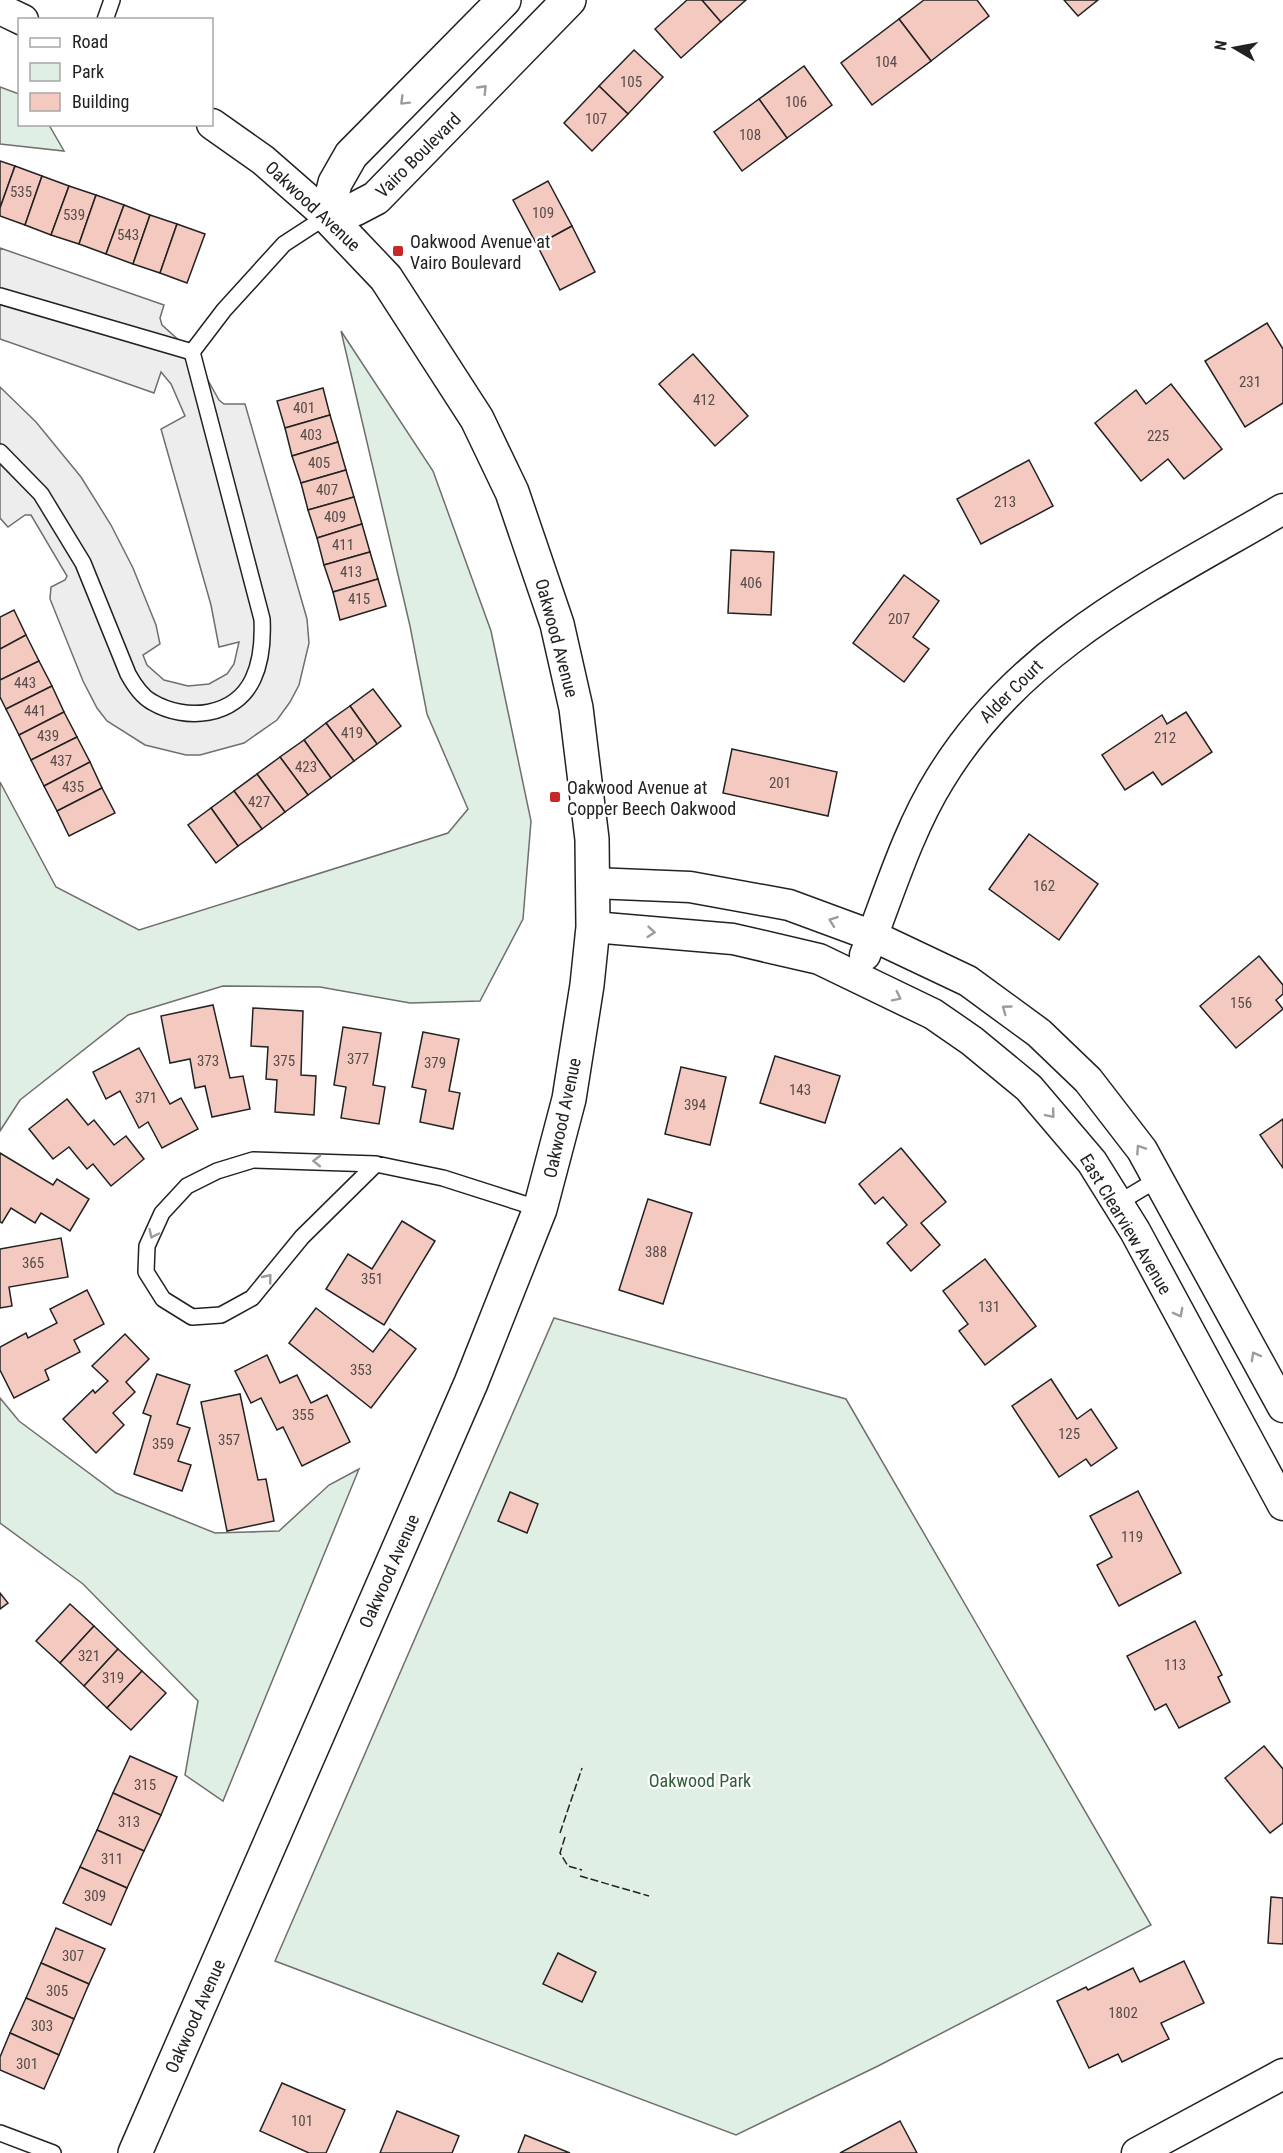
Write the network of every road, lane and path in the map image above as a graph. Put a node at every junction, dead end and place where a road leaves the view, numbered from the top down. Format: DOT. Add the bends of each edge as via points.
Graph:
graph roads {
  1 [pos="112,0"];
  2 [pos="504,0"];
  3 [pos="570,0"];
  4 [pos="0,9"];
  5 [pos="19,18"];
  6 [pos="106,18"];
  7 [pos="213,125"];
  8 [pos="327,216"];
  9 [pos="0,296"];
  10 [pos="192,352"];
  11 [pos="0,452"];
  12 [pos="1283,509"];
  13 [pos="593,884"];
  14 [pos="592,927"];
  15 [pos="873,936"];
  16 [pos="857,978"];
  17 [pos="376,1164"];
  18 [pos="1158,1179"];
  19 [pos="1118,1203"];
  20 [pos="540,1209"];
  21 [pos="1283,1407"];
  22 [pos="1283,1504"];
  23 [pos="1283,2074"];
  24 [pos="0,2133"];
  25 [pos="53,2153"];
  26 [pos="135,2153"];
  27 [pos="1137,2153"];
  1 -- 6 [label="lane"];
  2 -- 8 [label="street, one-way" via="351,155 336,183"];
  8 -- 3 [label="street, Vairo Boulevard, one-way" via="355,209 376,198"];
  4 -- 5 [label="street"];
  7 -- 8 [label="street, Oakwood Avenue" via="263,160"];
  8 -- 10 [label="lane" via="284,244"];
  8 -- 13 [label="street, Oakwood Avenue" via="386,278 477,419 512,492 557,624 576,708 592,838"];
  9 -- 10 [label="lane"];
  10 -- 11 [label="lane" via="262,619 260,658 253,680 237,700 219,711 192,714 168,710 150,702 137,689 83,563 41,494"];
  12 -- 15 [label="street, Alder Court" via="1126,600 1065,641 986,712 938,781"];
  13 -- 14 [label="street, Oakwood Avenue"];
  15 -- 13 [label="street, one-way" via="789,905 690,887"];
  14 -- 16 [label="street, East Clearview Avenue, one-way" via="733,939 819,959"];
  14 -- 20 [label="street, Oakwood Avenue" via="569,1099"];
  15 -- 16 [label="street, Alder Court"];
  18 -- 15 [label="street, one-way" via="1142,1150 1088,1080 1039,1033 968,981"];
  16 -- 19 [label="street, East Clearview Avenue, one-way" via="933,1014 1029,1088 1092,1162"];
  17 -- 17 [label="lane, one-way" via="253,1160 217,1171 187,1186 162,1213 147,1246 146,1272 163,1299 192,1317 222,1315 252,1298 302,1237"];
  17 -- 20 [label="lane" via="443,1178"];
  18 -- 19 [label="lane"];
  21 -- 18 [label="street, one-way"];
  19 -- 22 [label="street, East Clearview Avenue, one-way"];
  20 -- 26 [label="street, Oakwood Avenue" via="471,1383"];
  23 -- 27 [label="street"];
  24 -- 25 [label="lane"];
}
